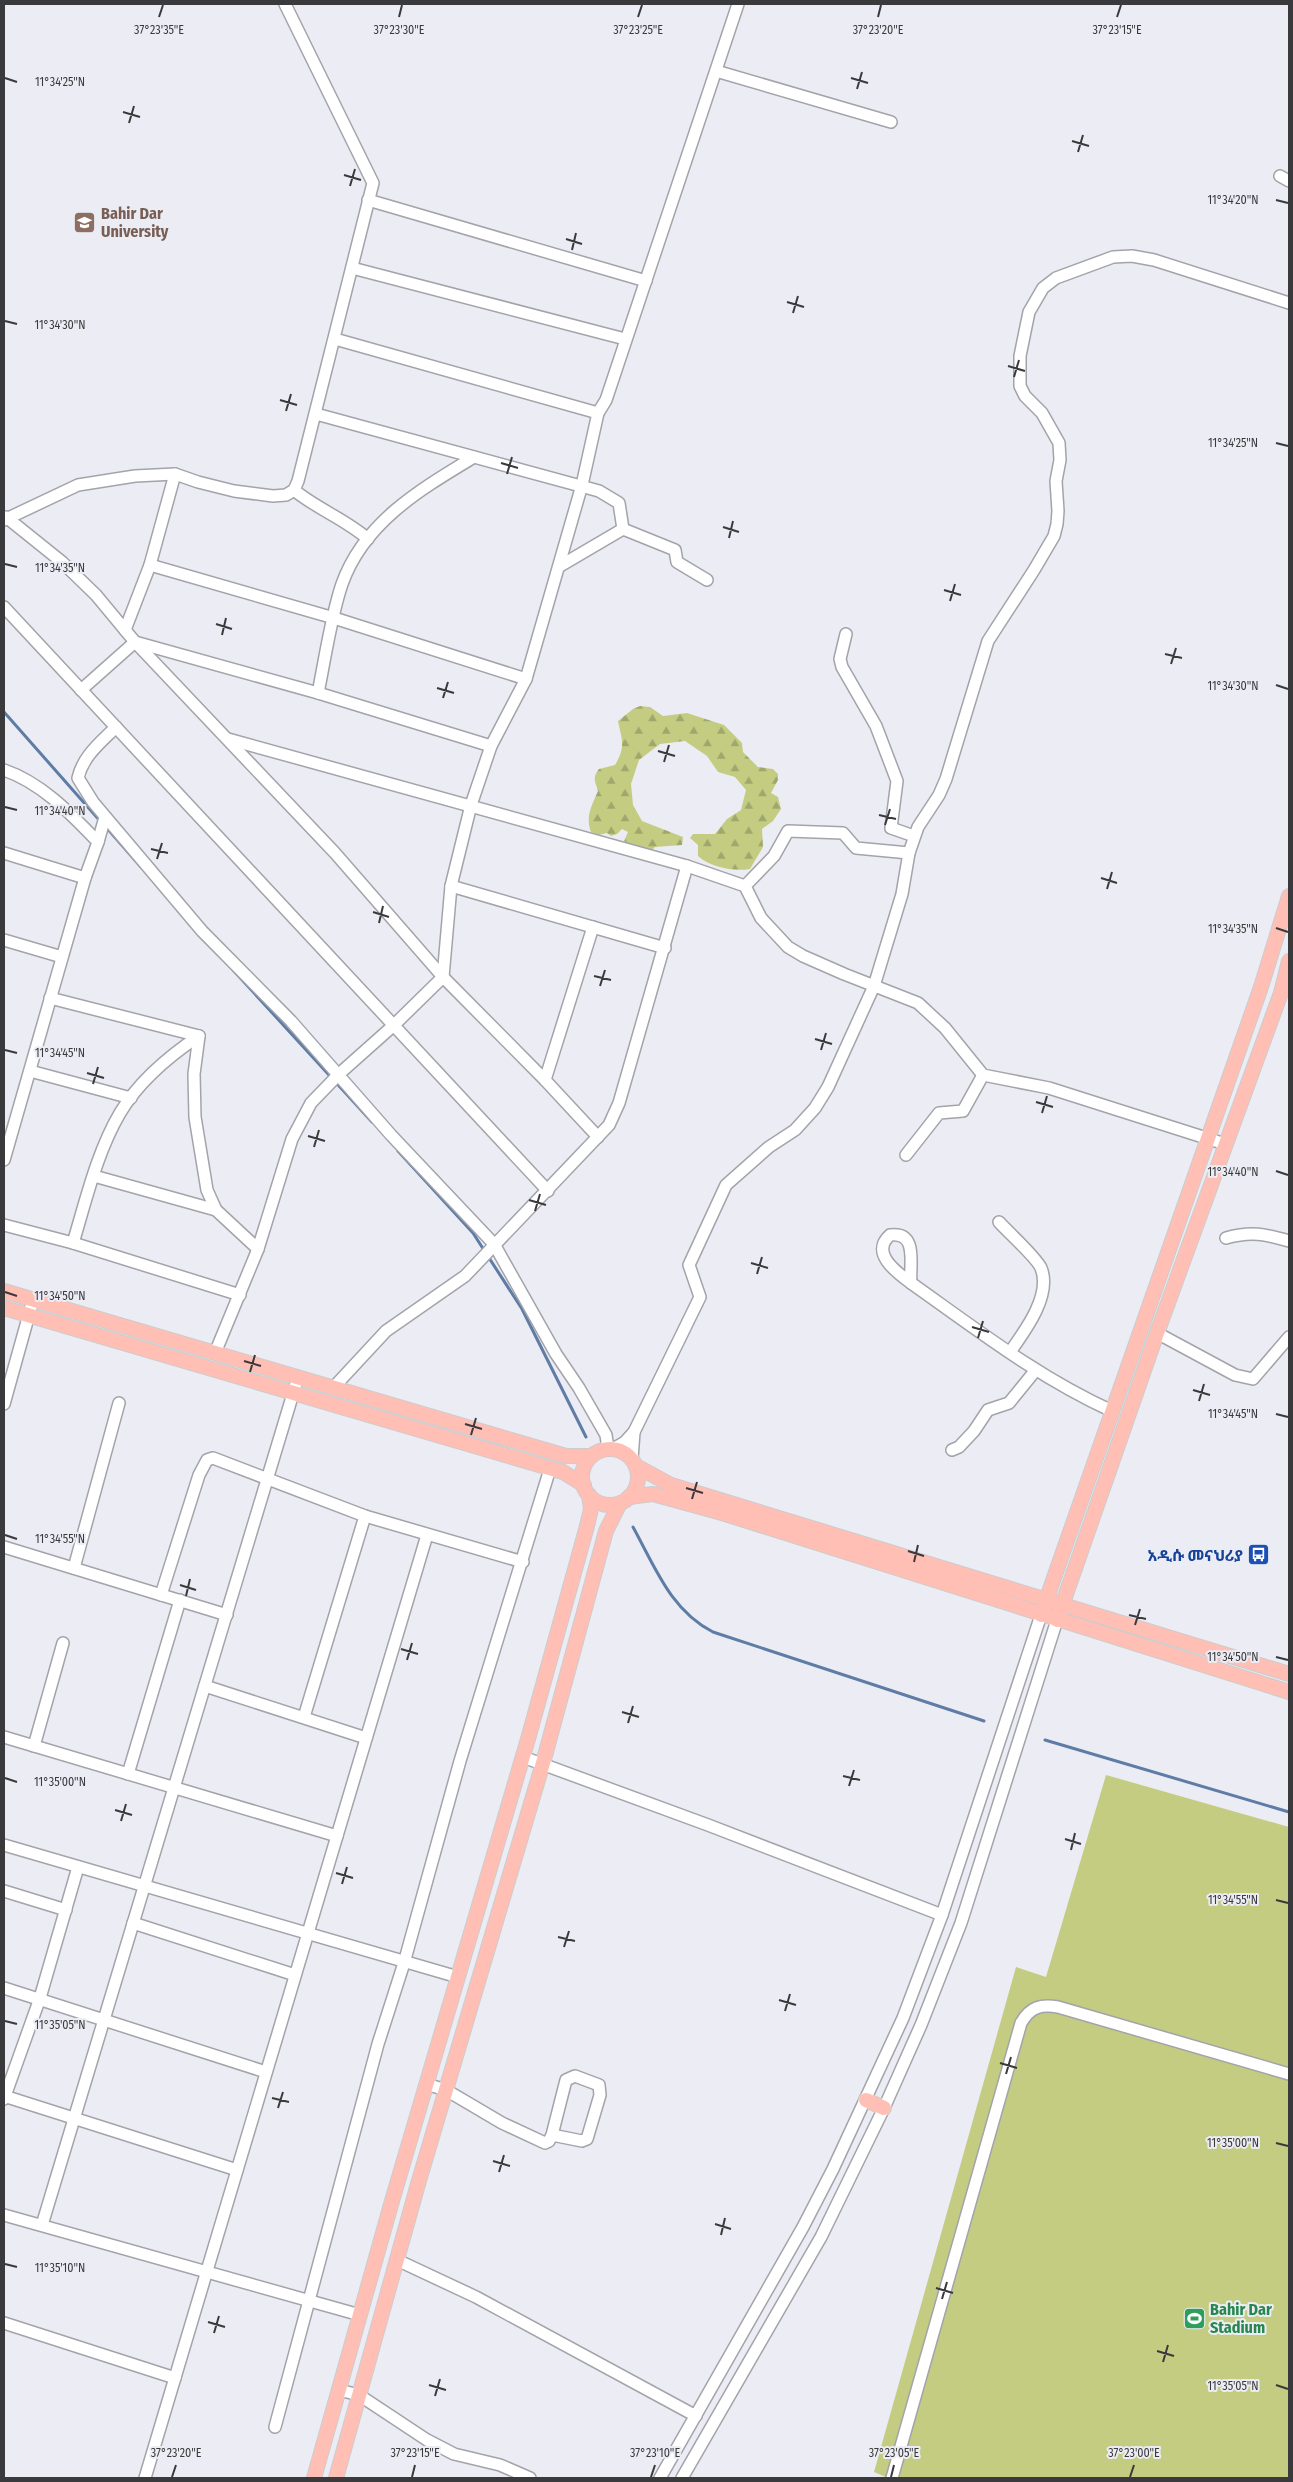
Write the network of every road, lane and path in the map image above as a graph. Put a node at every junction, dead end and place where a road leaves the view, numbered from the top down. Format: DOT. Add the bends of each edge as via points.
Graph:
graph roads {
  1 [pos="285,4"];
  2 [pos="738,4"];
  3 [pos="716,71"];
  4 [pos="891,122"];
  5 [pos="368,200"];
  6 [pos="352,268"];
  7 [pos="646,281"];
  8 [pos="1289,303"];
  9 [pos="335,339"];
  10 [pos="625,339"];
  11 [pos="598,413"];
  12 [pos="316,414"];
  13 [pos="474,457"];
  14 [pos="176,474"];
  15 [pos="582,485"];
  16 [pos="294,490"];
  17 [pos="5,519"];
  18 [pos="624,529"];
  19 [pos="368,539"];
  20 [pos="150,565"];
  21 [pos="560,566"];
  22 [pos="707,580"];
  23 [pos="4,607"];
  24 [pos="334,618"];
  25 [pos="125,630"];
  26 [pos="846,634"];
  27 [pos="135,642"];
  28 [pos="526,679"];
  29 [pos="82,690"];
  30 [pos="318,693"];
  31 [pos="116,727"];
  32 [pos="228,739"];
  33 [pos="491,746"];
  34 [pos="4,770"];
  35 [pos="471,805"];
  36 [pos="105,818"];
  37 [pos="914,836"];
  38 [pos="98,842"];
  39 [pos="4,853"];
  40 [pos="909,853"];
  41 [pos="687,866"];
  42 [pos="85,878"];
  43 [pos="452,886"];
  44 [pos="745,886"];
  45 [pos="1289,896"];
  46 [pos="593,927"];
  47 [pos="4,940"];
  48 [pos="665,948"];
  49 [pos="62,958"];
  50 [pos="1289,961"];
  51 [pos="443,977"];
  52 [pos="874,986"];
  53 [pos="1285,995"];
  54 [pos="50,998"];
  55 [pos="394,1025"];
  56 [pos="199,1036"];
  57 [pos="30,1071"];
  58 [pos="338,1075"];
  59 [pos="983,1075"];
  60 [pos="545,1080"];
  61 [pos="131,1098"];
  62 [pos="598,1138"];
  63 [pos="1206,1138"];
  64 [pos="1225,1144"];
  65 [pos="906,1155"];
  66 [pos="4,1160"];
  67 [pos="94,1176"];
  68 [pos="548,1191"];
  69 [pos="216,1210"];
  70 [pos="999,1222"];
  71 [pos="4,1225"];
  72 [pos="1226,1238"];
  73 [pos="1289,1241"];
  74 [pos="73,1243"];
  75 [pos="494,1244"];
  76 [pos="258,1249"];
  77 [pos="911,1283"];
  78 [pos="4,1291"];
  79 [pos="240,1295"];
  80 [pos="33,1300"];
  81 [pos="4,1308"];
  82 [pos="29,1316"];
  83 [pos="1157,1333"];
  84 [pos="1289,1338"];
  85 [pos="169,1339"];
  86 [pos="1010,1352"];
  87 [pos="215,1353"];
  88 [pos="165,1356"];
  89 [pos="1035,1371"];
  90 [pos="298,1377"];
  91 [pos="334,1387"];
  92 [pos="294,1394"];
  93 [pos="119,1402"];
  94 [pos="4,1404"];
  95 [pos="1112,1411"];
  96 [pos="634,1432"];
  97 [pos="611,1449"];
  98 [pos="952,1450"];
  99 [pos="591,1456"];
  100 [pos="634,1462"];
  101 [pos="550,1469"];
  102 [pos="268,1479"];
  103 [pos="586,1490"];
  104 [pos="625,1500"];
  105 [pos="365,1516"];
  106 [pos="427,1535"];
  107 [pos="4,1547"];
  108 [pos="523,1562"];
  109 [pos="74,1568"];
  110 [pos="161,1595"];
  111 [pos="1046,1599"];
  112 [pos="180,1600"];
  113 [pos="1063,1604"];
  114 [pos="227,1615"];
  115 [pos="1041,1616"];
  116 [pos="1057,1620"];
  117 [pos="63,1643"];
  118 [pos="1289,1674"];
  119 [pos="205,1686"];
  120 [pos="1289,1692"];
  121 [pos="304,1717"];
  122 [pos="4,1737"];
  123 [pos="366,1738"];
  124 [pos="34,1746"];
  125 [pos="523,1757"];
  126 [pos="542,1763"];
  127 [pos="128,1774"];
  128 [pos="174,1788"];
  129 [pos="337,1836"];
  130 [pos="4,1845"];
  131 [pos="78,1867"];
  132 [pos="145,1886"];
  133 [pos="4,1892"];
  134 [pos="66,1910"];
  135 [pos="942,1915"];
  136 [pos="133,1923"];
  137 [pos="308,1933"];
  138 [pos="404,1963"];
  139 [pos="295,1975"];
  140 [pos="458,1977"];
  141 [pos="4,1988"];
  142 [pos="40,1998"];
  143 [pos="104,2022"];
  144 [pos="266,2072"];
  145 [pos="1289,2074"];
  146 [pos="426,2084"];
  147 [pos="446,2090"];
  148 [pos="4,2097"];
  149 [pos="866,2100"];
  150 [pos="884,2108"];
  151 [pos="74,2118"];
  152 [pos="552,2135"];
  153 [pos="237,2170"];
  154 [pos="392,2201"];
  155 [pos="412,2207"];
  156 [pos="4,2215"];
  157 [pos="42,2225"];
  158 [pos="396,2260"];
  159 [pos="207,2271"];
  160 [pos="309,2301"];
  161 [pos="360,2316"];
  162 [pos="4,2323"];
  163 [pos="175,2378"];
  164 [pos="339,2390"];
  165 [pos="359,2395"];
  166 [pos="696,2416"];
  167 [pos="275,2427"];
  168 [pos="145,2478"];
  169 [pos="314,2478"];
  170 [pos="336,2478"];
  171 [pos="530,2478"];
  172 [pos="660,2478"];
  173 [pos="682,2478"];
  174 [pos="892,2478"];
  1 -- 5 [label="street" via="373,183"];
  2 -- 3 [label="street"];
  3 -- 4 [label="street"];
  3 -- 7 [label="street"];
  5 -- 6 [label="street"];
  5 -- 7 [label="street"];
  6 -- 9 [label="street"];
  6 -- 10 [label="street"];
  7 -- 10 [label="street"];
  8 -- 37 [label="street" via="1132,256 1094,263 1056,278 1042,288 1029,312 1018,372 1025,396 1042,414 1059,443 1057,524 1054,536 988,641 946,778"];
  9 -- 11 [label="street"];
  9 -- 12 [label="street"];
  10 -- 11 [label="street" via="606,400"];
  11 -- 15 [label="street"];
  12 -- 13 [label="street"];
  12 -- 16 [label="street"];
  13 -- 15 [label="street"];
  13 -- 19 [label="street" via="416,492 387,516"];
  14 -- 16 [label="street" via="234,491 273,496 286,495"];
  14 -- 17 [label="street" via="135,476 78,485"];
  14 -- 20 [label="street"];
  15 -- 18 [label="street" via="600,491 620,504"];
  15 -- 21 [label="street"];
  16 -- 19 [label="street" via="354,526"];
  17 -- 25 [label="street" via="62,562 96,595"];
  18 -- 21 [label="street"];
  18 -- 22 [label="street" via="675,550 677,562"];
  19 -- 24 [label="street" via="342,584"];
  20 -- 24 [label="street"];
  20 -- 25 [label="street"];
  21 -- 28 [label="street"];
  23 -- 29 [label="street"];
  24 -- 28 [label="street"];
  24 -- 30 [label="street"];
  25 -- 27 [label="street"];
  26 -- 37 [label="street" via="840,659 842,667 876,726 897,781 891,828"];
  27 -- 29 [label="street"];
  27 -- 30 [label="street"];
  27 -- 32 [label="street"];
  28 -- 33 [label="street"];
  29 -- 31 [label="street"];
  30 -- 33 [label="street"];
  31 -- 36 [label="street" via="87,757 78,778"];
  31 -- 55 [label="street"];
  32 -- 35 [label="street"];
  32 -- 51 [label="street" via="335,853"];
  33 -- 35 [label="street"];
  34 -- 38 [label="street" via="17,774 42,790"];
  35 -- 41 [label="street"];
  35 -- 43 [label="street"];
  36 -- 38 [label="street"];
  36 -- 58 [label="street" via="202,931 291,1021"];
  37 -- 40 [label="street"];
  38 -- 42 [label="street"];
  39 -- 42 [label="street"];
  40 -- 44 [label="street" via="856,848 843,833 788,831 774,856"];
  40 -- 52 [label="street" via="902,894"];
  41 -- 44 [label="street"];
  41 -- 48 [label="street"];
  42 -- 49 [label="street"];
  43 -- 46 [label="street"];
  43 -- 51 [label="street"];
  44 -- 52 [label="street" via="761,918 788,947"];
  45 -- 63 [label="main road" via="1261,986"];
  46 -- 48 [label="street"];
  46 -- 60 [label="street"];
  47 -- 49 [label="street"];
  48 -- 62 [label="street" via="619,1103 609,1125"];
  49 -- 54 [label="street"];
  50 -- 53 [label="main road"];
  51 -- 55 [label="street"];
  51 -- 60 [label="street"];
  52 -- 59 [label="street" via="918,1003 946,1028"];
  52 -- 96 [label="street" via="828,1087 815,1108 795,1130 769,1147 726,1185 689,1265 700,1297"];
  53 -- 64 [label="main road"];
  54 -- 56 [label="street"];
  54 -- 57 [label="street"];
  55 -- 58 [label="street"];
  55 -- 68 [label="street"];
  56 -- 61 [label="street" via="170,1056"];
  56 -- 69 [label="street" via="194,1074 195,1117 207,1190"];
  57 -- 61 [label="street"];
  57 -- 66 [label="street"];
  58 -- 75 [label="street"];
  58 -- 76 [label="street" via="311,1104 292,1139"];
  59 -- 63 [label="street" via="1049,1088"];
  59 -- 65 [label="street" via="963,1111 939,1113"];
  60 -- 62 [label="street"];
  61 -- 67 [label="street" via="120,1114"];
  62 -- 68 [label="street"];
  63 -- 64 [label="street"];
  63 -- 95 [label="main road"];
  64 -- 83 [label="main road"];
  67 -- 69 [label="street"];
  67 -- 74 [label="street"];
  68 -- 75 [label="street"];
  69 -- 76 [label="street"];
  70 -- 86 [label="street" via="1041,1267 1043,1287 1034,1318"];
  71 -- 74 [label="street"];
  72 -- 73 [label="street" via="1260,1233"];
  74 -- 79 [label="street"];
  75 -- 91 [label="street" via="465,1276 386,1331"];
  75 -- 97 [label="street" via="606,1435"];
  76 -- 79 [label="street"];
  77 -- 86 [label="street"];
  78 -- 80 [label="main road"];
  79 -- 87 [label="street"];
  80 -- 82 [label="street"];
  80 -- 85 [label="main road"];
  81 -- 82 [label="main road"];
  82 -- 88 [label="main road"];
  82 -- 94 [label="street"];
  83 -- 84 [label="street" via="1248,1379 1253,1379"];
  83 -- 113 [label="main road"];
  85 -- 87 [label="main road"];
  85 -- 88 [label="main road"];
  86 -- 89 [label="street"];
  87 -- 90 [label="main road"];
  88 -- 92 [label="main road"];
  89 -- 95 [label="street"];
  89 -- 98 [label="street" via="1009,1403 988,1410 974,1431"];
  90 -- 91 [label="main road"];
  90 -- 92 [label="street"];
  91 -- 99 [label="main road" via="566,1456"];
  92 -- 101 [label="main road"];
  92 -- 102 [label="street"];
  93 -- 109 [label="street"];
  95 -- 111 [label="main road"];
  96 -- 97 [label="street" via="625,1442"];
  96 -- 100 [label="street"];
  97 -- 99 [label="main road"];
  97 -- 100 [label="main road" via="620,1450"];
  99 -- 103 [label="main road" via="583,1469"];
  100 -- 104 [label="main road" via="638,1483"];
  100 -- 111 [label="main road" via="671,1485"];
  101 -- 103 [label="main road" via="575,1478"];
  101 -- 108 [label="street"];
  102 -- 105 [label="street"];
  102 -- 110 [label="street" via="213,1458 207,1460 199,1475"];
  102 -- 114 [label="street"];
  103 -- 104 [label="main road" via="604,1504"];
  103 -- 125 [label="main road" via="591,1509 587,1526"];
  104 -- 115 [label="main road" via="653,1494 704,1508"];
  104 -- 126 [label="main road" via="606,1531"];
  105 -- 106 [label="street"];
  105 -- 121 [label="street"];
  106 -- 108 [label="street"];
  106 -- 123 [label="street"];
  107 -- 109 [label="street"];
  108 -- 138 [label="street" via="460,1761"];
  109 -- 110 [label="street"];
  110 -- 112 [label="street"];
  111 -- 113 [label="main road"];
  111 -- 115 [label="main road"];
  112 -- 114 [label="street"];
  112 -- 127 [label="street"];
  113 -- 116 [label="main road"];
  113 -- 118 [label="main road"];
  114 -- 119 [label="street"];
  115 -- 116 [label="main road"];
  115 -- 135 [label="street"];
  116 -- 120 [label="main road"];
  116 -- 150 [label="street" via="961,1923"];
  117 -- 124 [label="street"];
  119 -- 121 [label="street"];
  119 -- 128 [label="street"];
  121 -- 123 [label="street"];
  122 -- 124 [label="street"];
  123 -- 129 [label="street"];
  124 -- 127 [label="street"];
  125 -- 126 [label="street"];
  125 -- 140 [label="main road"];
  126 -- 135 [label="street"];
  126 -- 147 [label="main road"];
  127 -- 128 [label="street"];
  128 -- 129 [label="street"];
  128 -- 132 [label="street"];
  129 -- 137 [label="street"];
  130 -- 131 [label="street"];
  131 -- 132 [label="street"];
  131 -- 134 [label="street"];
  132 -- 136 [label="street"];
  132 -- 137 [label="street"];
  133 -- 134 [label="street"];
  134 -- 142 [label="street"];
  135 -- 149 [label="street" via="916,1985"];
  136 -- 139 [label="street"];
  136 -- 143 [label="street"];
  137 -- 138 [label="street"];
  137 -- 139 [label="street"];
  138 -- 140 [label="street"];
  138 -- 160 [label="street" via="378,2044"];
  139 -- 144 [label="street"];
  140 -- 146 [label="main road"];
  141 -- 142 [label="street"];
  142 -- 143 [label="street"];
  142 -- 148 [label="street"];
  143 -- 144 [label="street"];
  143 -- 151 [label="street"];
  144 -- 153 [label="street"];
  145 -- 174 [label="street" via="1058,2007 1045,2005 1026,2013"];
  146 -- 147 [label="street"];
  146 -- 154 [label="main road"];
  147 -- 152 [label="street" via="527,2136 544,2143"];
  147 -- 155 [label="main road"];
  148 -- 151 [label="street"];
  149 -- 150 [label="main road"];
  149 -- 166 [label="street" via="802,2227"];
  150 -- 173 [label="street" via="821,2237"];
  151 -- 153 [label="street"];
  151 -- 157 [label="street"];
  152 -- 152 [label="street" via="582,2141 587,2139 600,2096 599,2085 575,2076 566,2080"];
  153 -- 159 [label="street"];
  154 -- 155 [label="main road"];
  154 -- 161 [label="main road"];
  155 -- 158 [label="main road"];
  156 -- 157 [label="street"];
  157 -- 159 [label="street"];
  158 -- 165 [label="main road"];
  158 -- 166 [label="street" via="476,2297"];
  159 -- 160 [label="street"];
  159 -- 163 [label="street"];
  160 -- 161 [label="street"];
  160 -- 167 [label="street"];
  161 -- 164 [label="main road"];
  162 -- 163 [label="street"];
  163 -- 168 [label="street"];
  164 -- 165 [label="street"];
  164 -- 169 [label="main road"];
  165 -- 170 [label="main road"];
  165 -- 171 [label="street" via="454,2454 500,2465"];
  166 -- 172 [label="street"];
}
